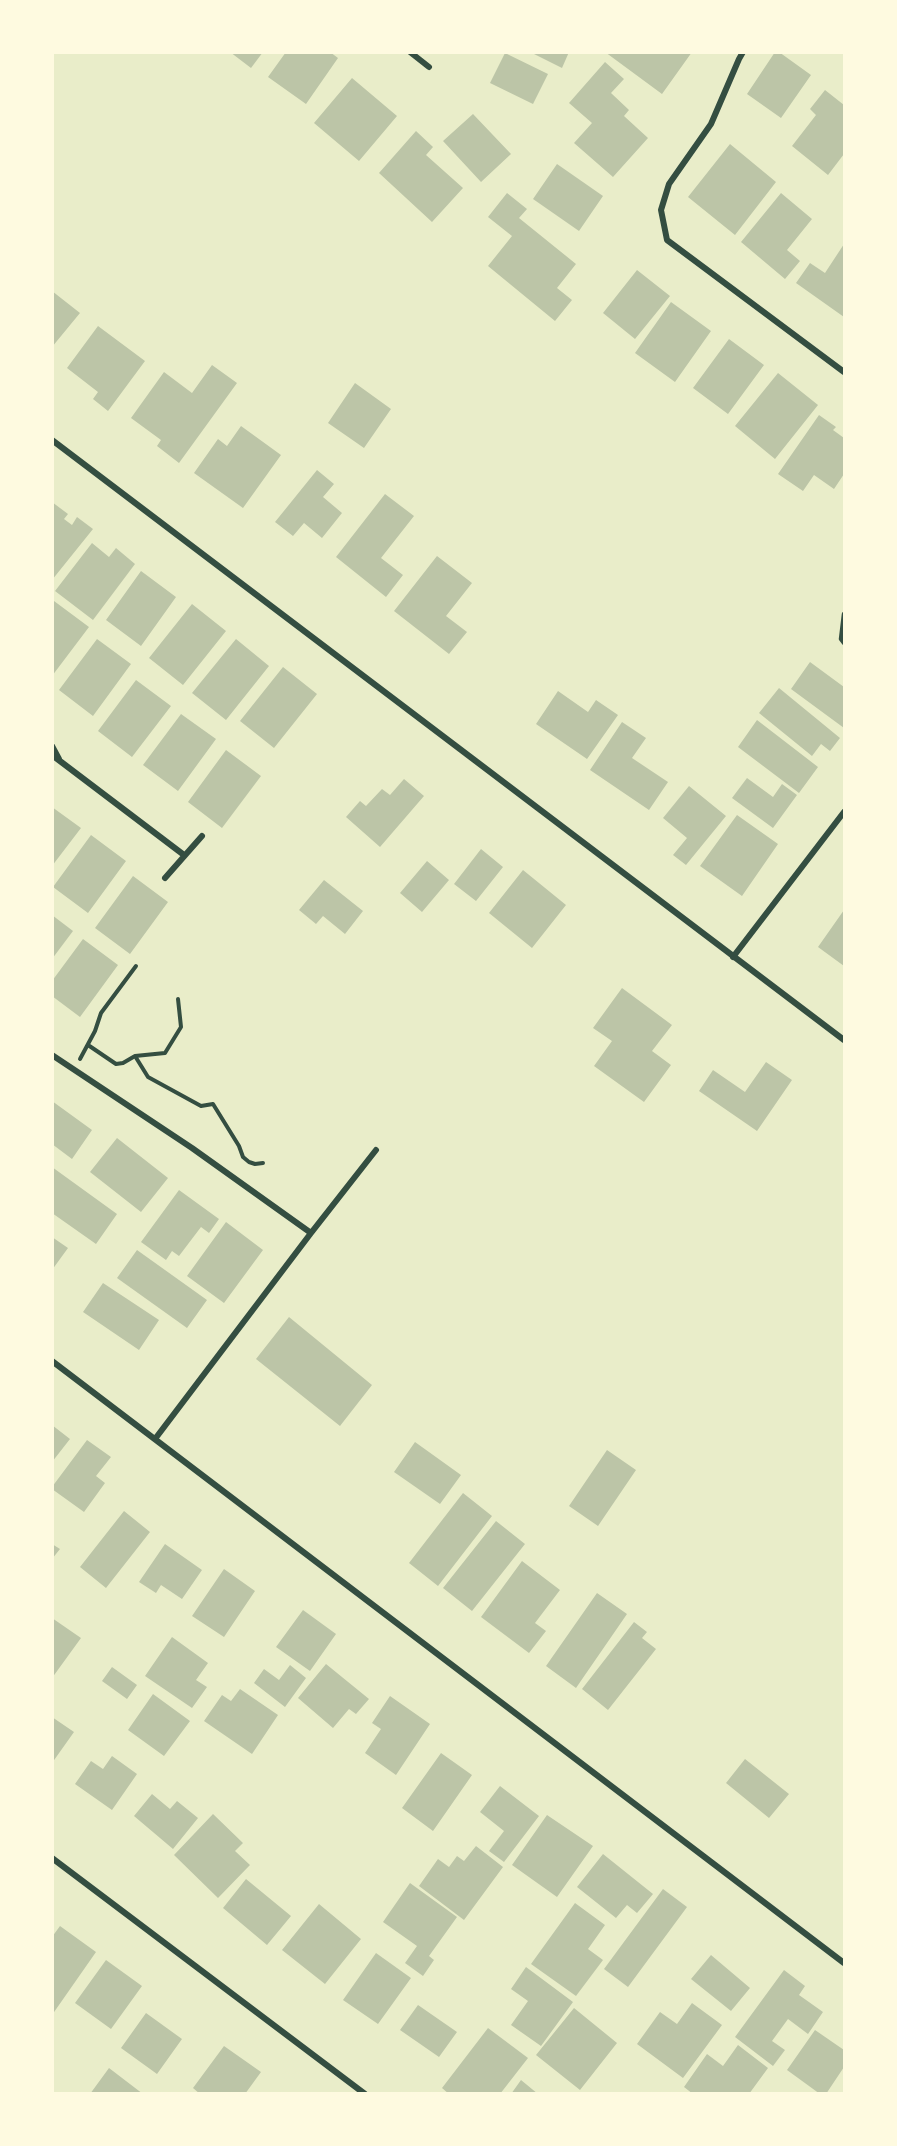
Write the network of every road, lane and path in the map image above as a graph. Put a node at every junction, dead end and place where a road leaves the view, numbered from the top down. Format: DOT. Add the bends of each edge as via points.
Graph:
graph roads {
  1 [pos="410,52"];
  2 [pos="743,52"];
  3 [pos="429,67"];
  4 [pos="844,372"];
  5 [pos="52,440"];
  6 [pos="844,614"];
  7 [pos="844,643"];
  8 [pos="52,746"];
  9 [pos="52,755"];
  10 [pos="59,759"];
  11 [pos="844,812"];
  12 [pos="202,836"];
  13 [pos="184,855"];
  14 [pos="165,878"];
  15 [pos="733,957"];
  16 [pos="136,966"];
  17 [pos="178,999"];
  18 [pos="844,1040"];
  19 [pos="88,1045"];
  20 [pos="52,1056"];
  21 [pos="135,1056"];
  22 [pos="73,1070"];
  23 [pos="376,1150"];
  24 [pos="263,1163"];
  25 [pos="311,1233"];
  26 [pos="52,1361"];
  27 [pos="155,1439"];
  28 [pos="52,1858"];
  29 [pos="844,1963"];
  30 [pos="365,2094"];
  1 -- 3 [label="street"];
  2 -- 4 [label="street" via="711,124 669,184 661,210 667,240"];
  5 -- 15 [label="street"];
  6 -- 7 [label="lane"];
  8 -- 10 [label="street"];
  9 -- 10 [label="street"];
  10 -- 13 [label="street"];
  11 -- 15 [label="street"];
  12 -- 13 [label="street"];
  13 -- 14 [label="street"];
  15 -- 18 [label="street"];
  16 -- 19 [label="path" via="101,1013"];
  17 -- 21 [label="path" via="181,1027 165,1053"];
  19 -- 21 [label="path" via="116,1064"];
  19 -- 22 [label="path"];
  20 -- 22 [label="street"];
  21 -- 24 [label="path" via="148,1077 201,1106 213,1104 243,1157 255,1164"];
  22 -- 25 [label="street"];
  23 -- 25 [label="street"];
  25 -- 27 [label="street"];
  26 -- 27 [label="street"];
  27 -- 29 [label="street"];
  28 -- 30 [label="street"];
}
